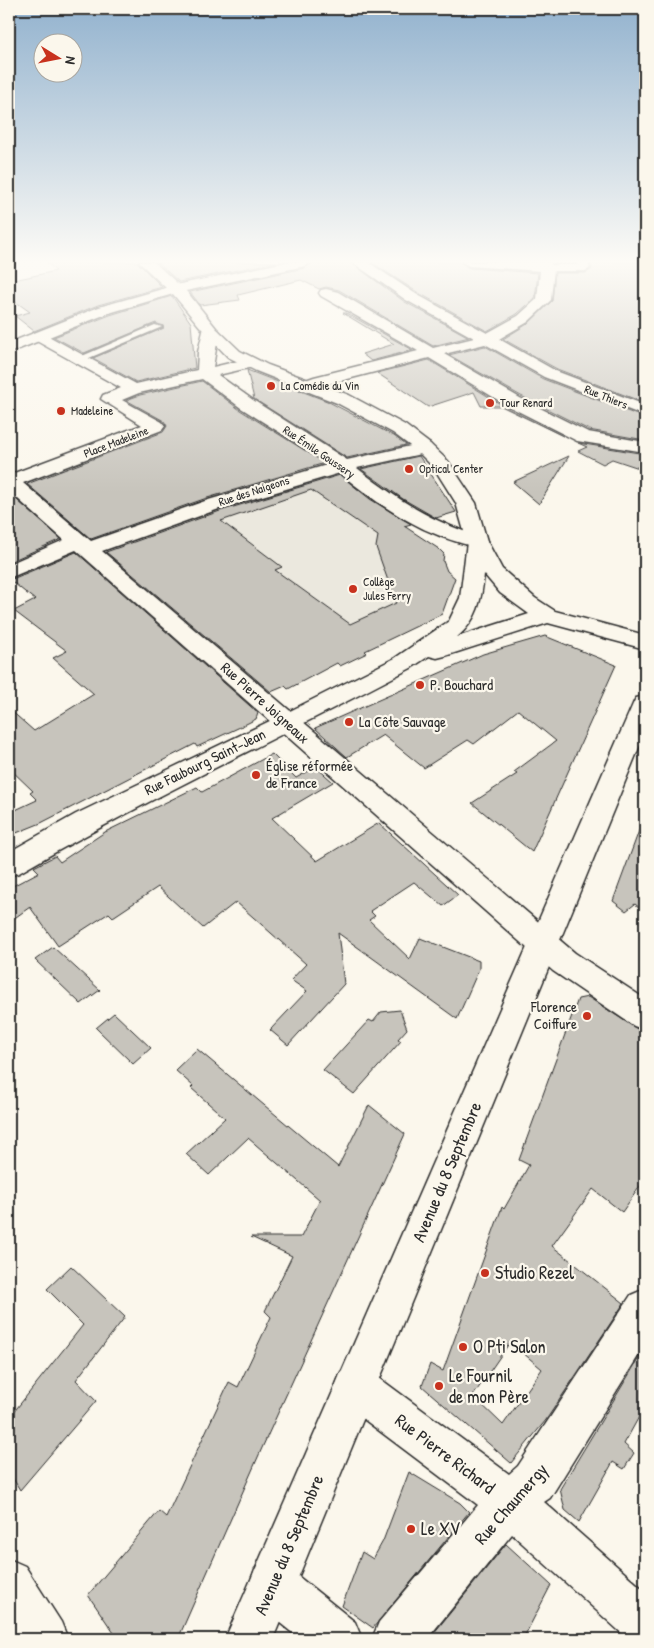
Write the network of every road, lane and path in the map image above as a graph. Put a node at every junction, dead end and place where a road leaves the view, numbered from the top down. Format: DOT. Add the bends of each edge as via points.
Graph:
graph roads {
  1 [pos="31,339"];
  2 [pos="43,339"];
  3 [pos="129,339"];
  4 [pos="209,339"];
  5 [pos="219,339"];
  6 [pos="406,339"];
  7 [pos="488,339"];
  8 [pos="9,348"];
  9 [pos="430,353"];
  10 [pos="79,359"];
  11 [pos="251,363"];
  12 [pos="204,373"];
  13 [pos="309,384"];
  14 [pos="134,389"];
  15 [pos="641,406"];
  16 [pos="645,447"];
  17 [pos="424,448"];
  18 [pos="342,466"];
  19 [pos="9,482"];
  20 [pos="477,541"];
  21 [pos="83,545"];
  22 [pos="9,572"];
  23 [pos="547,616"];
  24 [pos="645,642"];
  25 [pos="403,663"];
  26 [pos="645,704"];
  27 [pos="287,723"];
  28 [pos="9,865"];
  29 [pos="544,943"];
  30 [pos="645,1016"];
  31 [pos="645,1309"];
  32 [pos="356,1387"];
  33 [pos="510,1502"];
  34 [pos="9,1582"];
  35 [pos="272,1586"];
  36 [pos="645,1622"];
  37 [pos="44,1639"];
  38 [pos="249,1639"];
  39 [pos="338,1639"];
  40 [pos="396,1639"];
  1 -- 8 [label="street"];
  2 -- 10 [label="street"];
  3 -- 10 [label="lane"];
  4 -- 12 [label="street"];
  5 -- 11 [label="street" via="230,351"];
  6 -- 9 [label="street"];
  7 -- 9 [label="street"];
  7 -- 15 [label="street, Rue Thiers" via="550,374"];
  9 -- 13 [label="street"];
  9 -- 16 [label="street" via="582,437"];
  10 -- 14 [label="street"];
  11 -- 12 [label="street"];
  11 -- 13 [label="street"];
  12 -- 14 [label="street"];
  12 -- 18 [label="street, Rue Émile Goussery"];
  13 -- 17 [label="street" via="380,418"];
  14 -- 19 [label="street, Place Madeleine" via="109,399 156,426"];
  17 -- 18 [label="street, Rue des Naigeons"];
  17 -- 20 [label="street" via="441,464 466,503"];
  18 -- 20 [label="street, Rue Émile Goussery" via="425,523 460,539"];
  18 -- 21 [label="street, Rue des Naigeons" via="261,488"];
  19 -- 21 [label="street, Rue Pierre Joigneaux"];
  20 -- 23 [label="street" via="493,572 508,588"];
  20 -- 25 [label="street" via="474,589 459,624"];
  21 -- 22 [label="street, Rue des Naigeons"];
  21 -- 27 [label="street, Rue Pierre Joigneaux"];
  23 -- 24 [label="street"];
  23 -- 25 [label="street"];
  25 -- 27 [label="street, Rue Faubourg Saint-Jean"];
  26 -- 29 [label="street, Avenue du 8 Septembre"];
  27 -- 28 [label="street, Rue Faubourg Saint-Jean" via="86,821"];
  27 -- 29 [label="street, Rue Pierre Joigneaux" via="508,916"];
  29 -- 30 [label="street, Rue Pierre Joigneaux" via="564,962"];
  29 -- 32 [label="street, Avenue du 8 Septembre"];
  31 -- 33 [label="street, Rue Chaumergy" via="534,1482"];
  32 -- 33 [label="street, Rue Pierre Richard"];
  32 -- 35 [label="street, Avenue du 8 Septembre"];
  33 -- 36 [label="street, Rue Pierre Richard"];
  33 -- 40 [label="street, Rue Chaumergy"];
  34 -- 37 [label="street"];
  35 -- 38 [label="street, Avenue du 8 Septembre"];
  35 -- 39 [label="street"];
}
